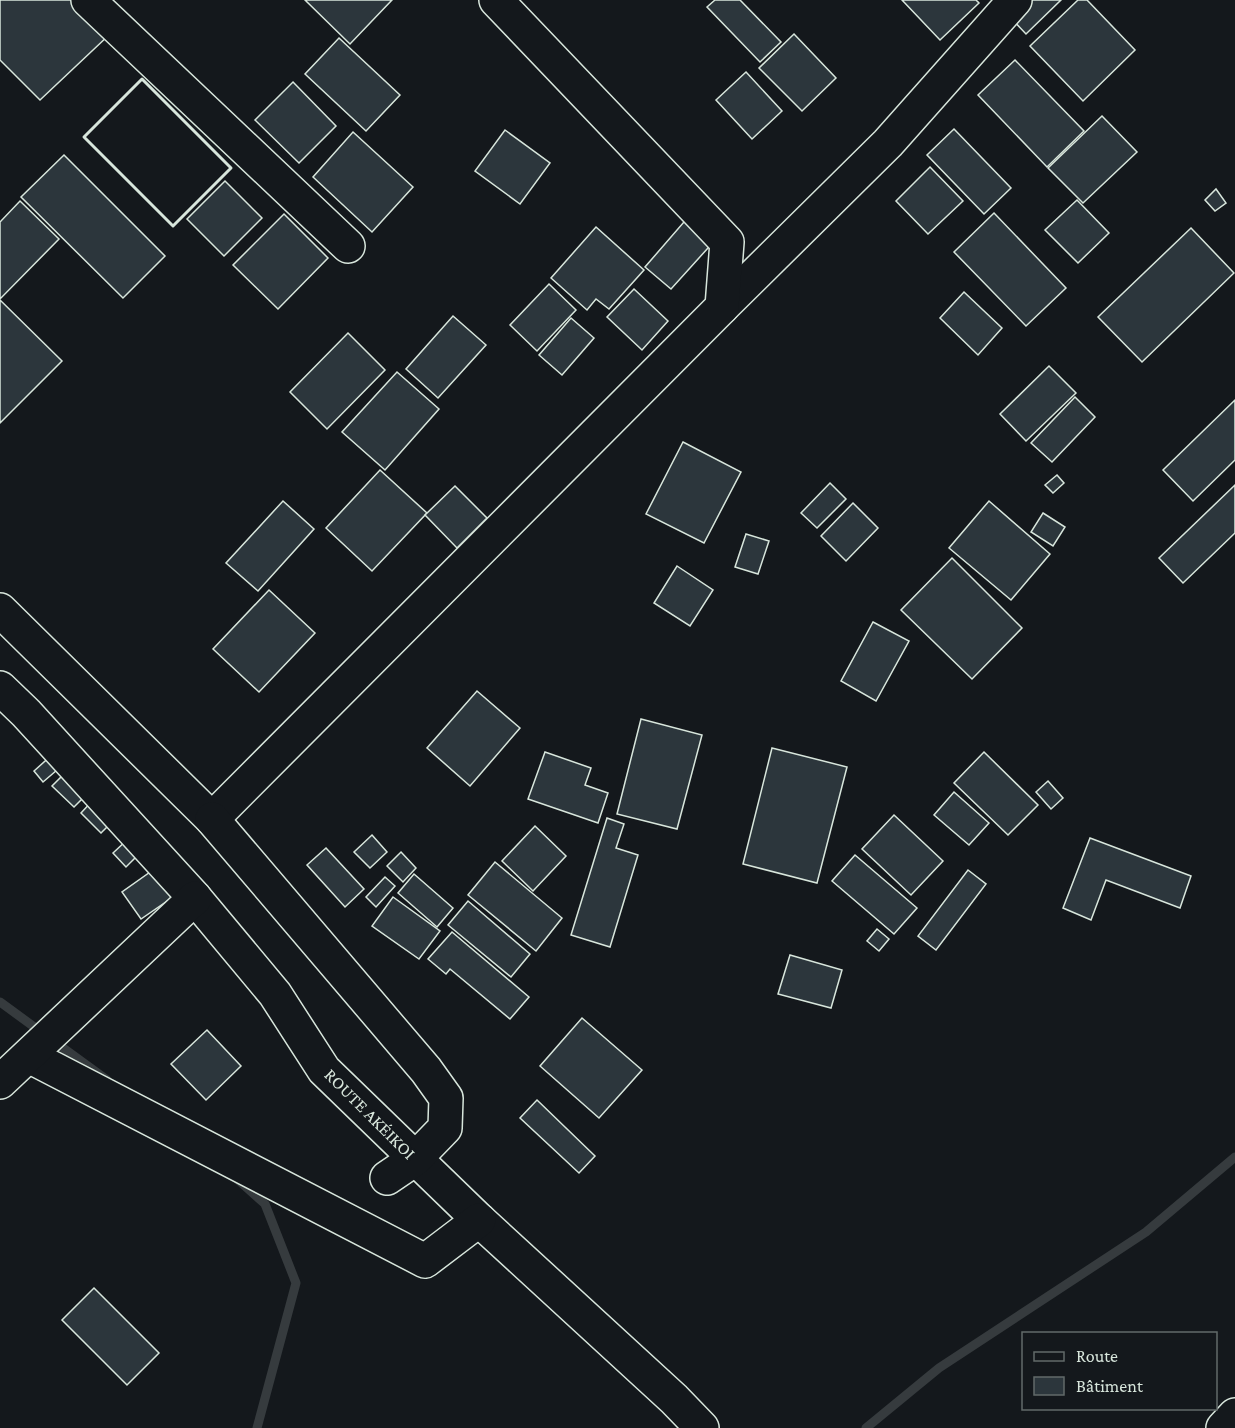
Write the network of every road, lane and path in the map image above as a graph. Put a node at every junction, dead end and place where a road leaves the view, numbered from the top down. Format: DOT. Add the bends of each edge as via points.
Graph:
graph roads {
  1 [pos="88,0"];
  2 [pos="496,0"];
  3 [pos="1015,0"];
  4 [pos="348,246"];
  5 [pos="722,308"];
  6 [pos="0,610"];
  7 [pos="0,688"];
  8 [pos="212,819"];
  9 [pos="195,898"];
  10 [pos="29,1056"];
  11 [pos="0,1082"];
  12 [pos="415,1159"];
  13 [pos="387,1178"];
  14 [pos="479,1220"];
  15 [pos="1235,1416"];
  16 [pos="702,1428"];
  17 [pos="1223,1428"];
  1 -- 4 [label="main road"];
  2 -- 5 [label="main road" via="728,242"];
  3 -- 5 [label="main road" via="888,143"];
  5 -- 8 [label="main road"];
  6 -- 8 [label="main road"];
  7 -- 9 [label="main road, ROUTE AKÉIKOI"];
  8 -- 12 [label="main road" via="446,1098 445,1128"];
  9 -- 10 [label="main road"];
  9 -- 12 [label="main road, ROUTE AKÉIKOI" via="274,994 324,1070"];
  10 -- 11 [label="main road"];
  10 -- 14 [label="main road" via="425,1261"];
  12 -- 13 [label="main road"];
  12 -- 14 [label="main road, ROUTE AKÉIKOI"];
  14 -- 16 [label="main road, ROUTE AKÉIKOI"];
  15 -- 17 [label="main road"];
}
